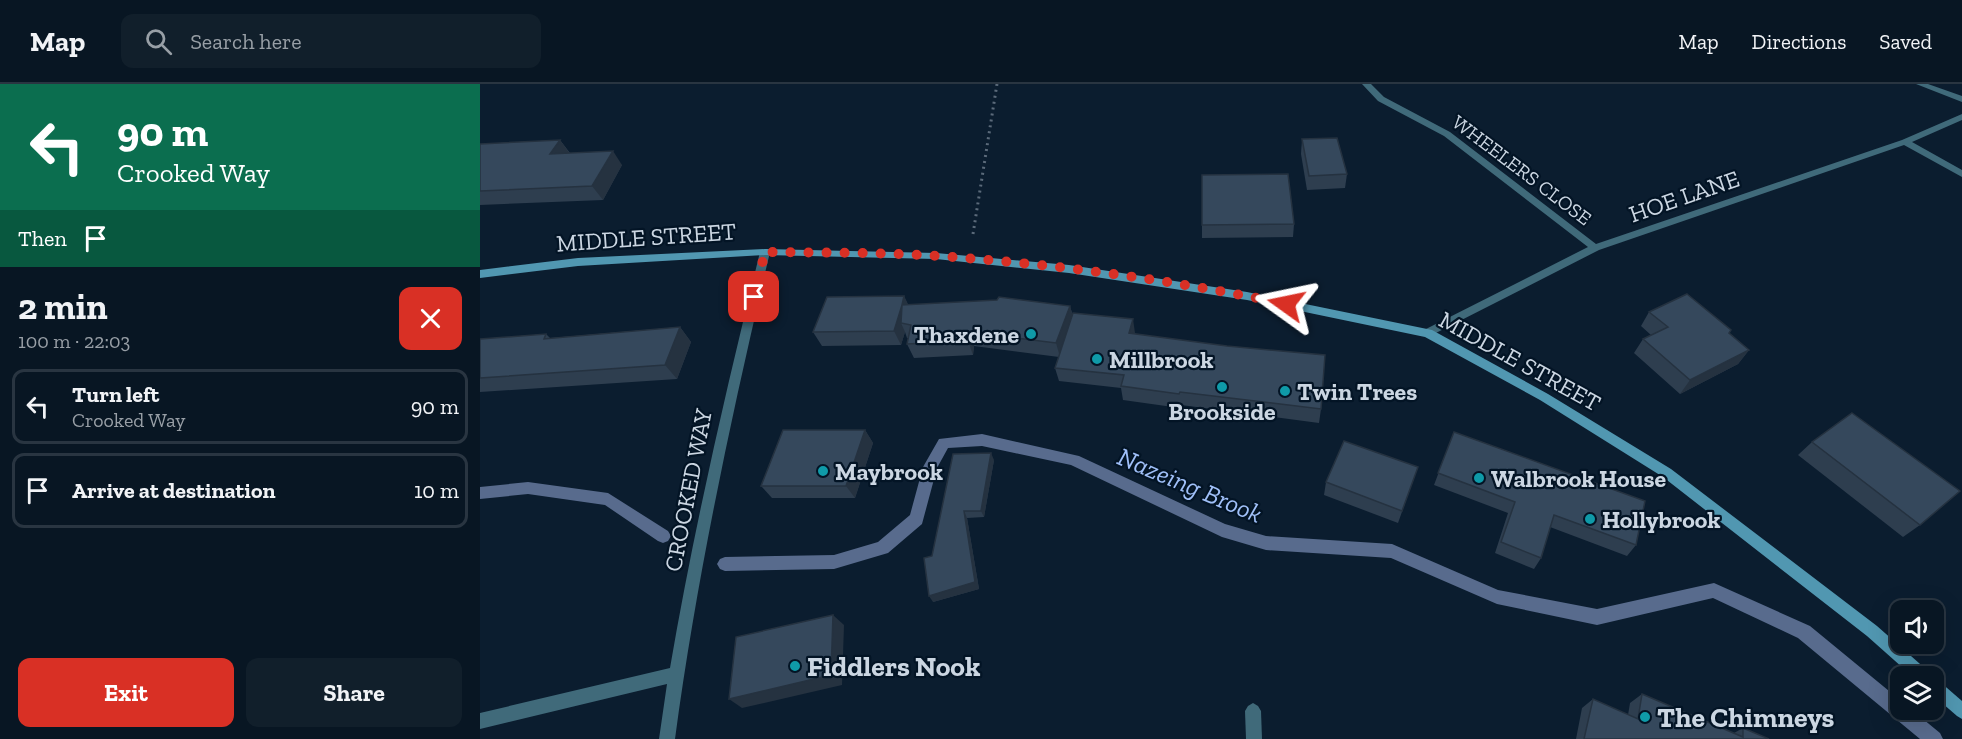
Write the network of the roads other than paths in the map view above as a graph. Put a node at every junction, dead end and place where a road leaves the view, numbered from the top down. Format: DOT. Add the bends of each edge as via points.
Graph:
graph roads {
  1 [pos="1366,84"];
  2 [pos="1920,84"];
  3 [pos="1962,99"];
  4 [pos="1962,117"];
  5 [pos="1905,142"];
  6 [pos="1962,174"];
  7 [pos="1595,248"];
  8 [pos="765,252"];
  9 [pos="480,274"];
  10 [pos="1428,333"];
  11 [pos="1912,666"];
  12 [pos="676,674"];
  13 [pos="1944,695"];
  14 [pos="1253,711"];
  15 [pos="1962,711"];
  16 [pos="480,721"];
  17 [pos="667,739"];
  18 [pos="1254,739"];
  1 -- 7 [label="street, WHEELERS CLOSE" via="1381,99 1447,134"];
  2 -- 3 [label="street"];
  4 -- 5 [label="street, HOE LANE"];
  5 -- 6 [label="street"];
  5 -- 7 [label="street, HOE LANE"];
  7 -- 10 [label="street, HOE LANE"];
  8 -- 9 [label="street, MIDDLE STREET" via="578,262"];
  8 -- 10 [label="street, MIDDLE STREET" via="969,259 1069,268 1247,296"];
  8 -- 12 [label="street, CROOKED WAY" via="721,431"];
  10 -- 11 [label="street, MIDDLE STREET" via="1544,397 1667,473"];
  12 -- 16 [label="street"];
  12 -- 17 [label="street, CROOKED WAY"];
  13 -- 15 [label="street"];
  14 -- 18 [label="street"];
}
